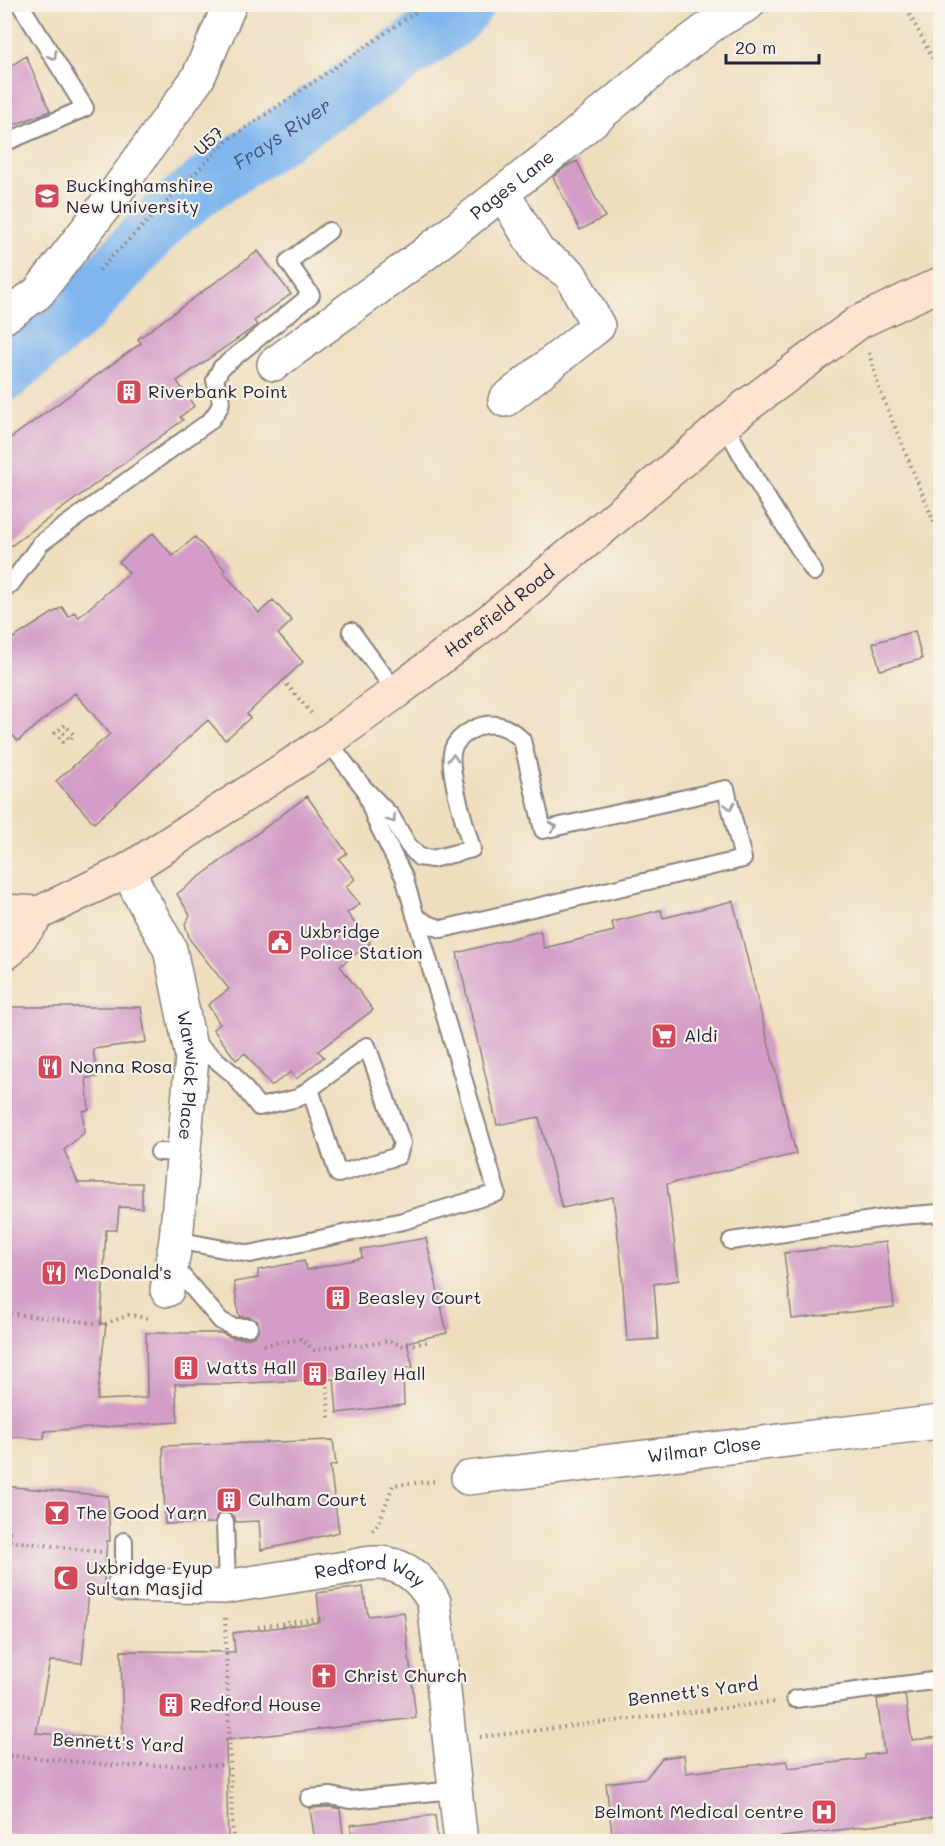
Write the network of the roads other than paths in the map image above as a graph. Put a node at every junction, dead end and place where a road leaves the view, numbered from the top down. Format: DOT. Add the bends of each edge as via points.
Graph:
graph roads {
  1 [pos="20,4"];
  2 [pos="230,4"];
  3 [pos="748,4"];
  4 [pos="4,143"];
  5 [pos="503,193"];
  6 [pos="329,231"];
  7 [pos="940,284"];
  8 [pos="4,317"];
  9 [pos="274,364"];
  10 [pos="505,400"];
  11 [pos="725,424"];
  12 [pos="814,572"];
  13 [pos="4,588"];
  14 [pos="351,631"];
  15 [pos="396,692"];
  16 [pos="331,740"];
  17 [pos="363,787"];
  18 [pos="128,870"];
  19 [pos="4,911"];
  20 [pos="39,913"];
  21 [pos="415,916"];
  22 [pos="4,954"];
  23 [pos="188,1037"];
  24 [pos="310,1089"];
  25 [pos="940,1213"];
  26 [pos="730,1241"];
  27 [pos="172,1264"];
  28 [pos="249,1327"];
  29 [pos="940,1422"];
  30 [pos="468,1478"];
  31 [pos="225,1522"];
  32 [pos="124,1560"];
  33 [pos="226,1587"];
  34 [pos="940,1680"];
  35 [pos="795,1699"];
  36 [pos="455,1790"];
  37 [pos="309,1798"];
  38 [pos="461,1842"];
  1 -- 4 [label="lane, one-way" via="85,108"];
  2 -- 8 [label="street" via="198,78 118,189 38,293"];
  3 -- 5 [label="street, Pages Lane" via="716,22"];
  5 -- 9 [label="street, Pages Lane"];
  5 -- 10 [label="street" via="538,252 570,274 598,326"];
  6 -- 13 [label="lane" via="288,262 311,295 221,368 215,380 222,398 210,421 41,543 12,584"];
  7 -- 11 [label="main road, Harefield Road" via="859,322"];
  11 -- 12 [label="lane"];
  11 -- 15 [label="main road, Harefield Road" via="494,617"];
  14 -- 15 [label="lane"];
  15 -- 16 [label="main road, Harefield Road"];
  16 -- 17 [label="lane"];
  16 -- 18 [label="main road, Harefield Road"];
  17 -- 21 [label="lane" via="404,877"];
  17 -- 21 [label="lane, one-way" via="391,816 419,857 432,859 472,849 451,764 453,748 482,725 512,729 522,740 543,830 726,789 743,859 442,929"];
  18 -- 20 [label="main road, Harefield Road"];
  18 -- 23 [label="street, Warwick Place" via="170,949"];
  19 -- 20 [label="main road, Harefield Road"];
  20 -- 22 [label="main road, Harefield Road"];
  21 -- 27 [label="lane" via="497,1193 403,1221 250,1254"];
  23 -- 24 [label="lane" via="233,1074 259,1107 298,1098"];
  23 -- 27 [label="street, Warwick Place" via="192,1057 171,1152"];
  24 -- 24 [label="lane" via="338,1174 398,1156 402,1143 367,1046"];
  25 -- 26 [label="lane"];
  27 -- 28 [label="lane" via="221,1321 233,1327"];
  29 -- 30 [label="street, Wilmar Close"];
  31 -- 33 [label="lane"];
  32 -- 33 [label="street, Redford Way"];
  33 -- 36 [label="street, Redford Way" via="363,1563 397,1566 417,1578 434,1602 439,1741"];
  34 -- 35 [label="lane"];
  36 -- 37 [label="lane" via="350,1800 331,1796"];
  36 -- 38 [label="street, Redford Way"];
}
